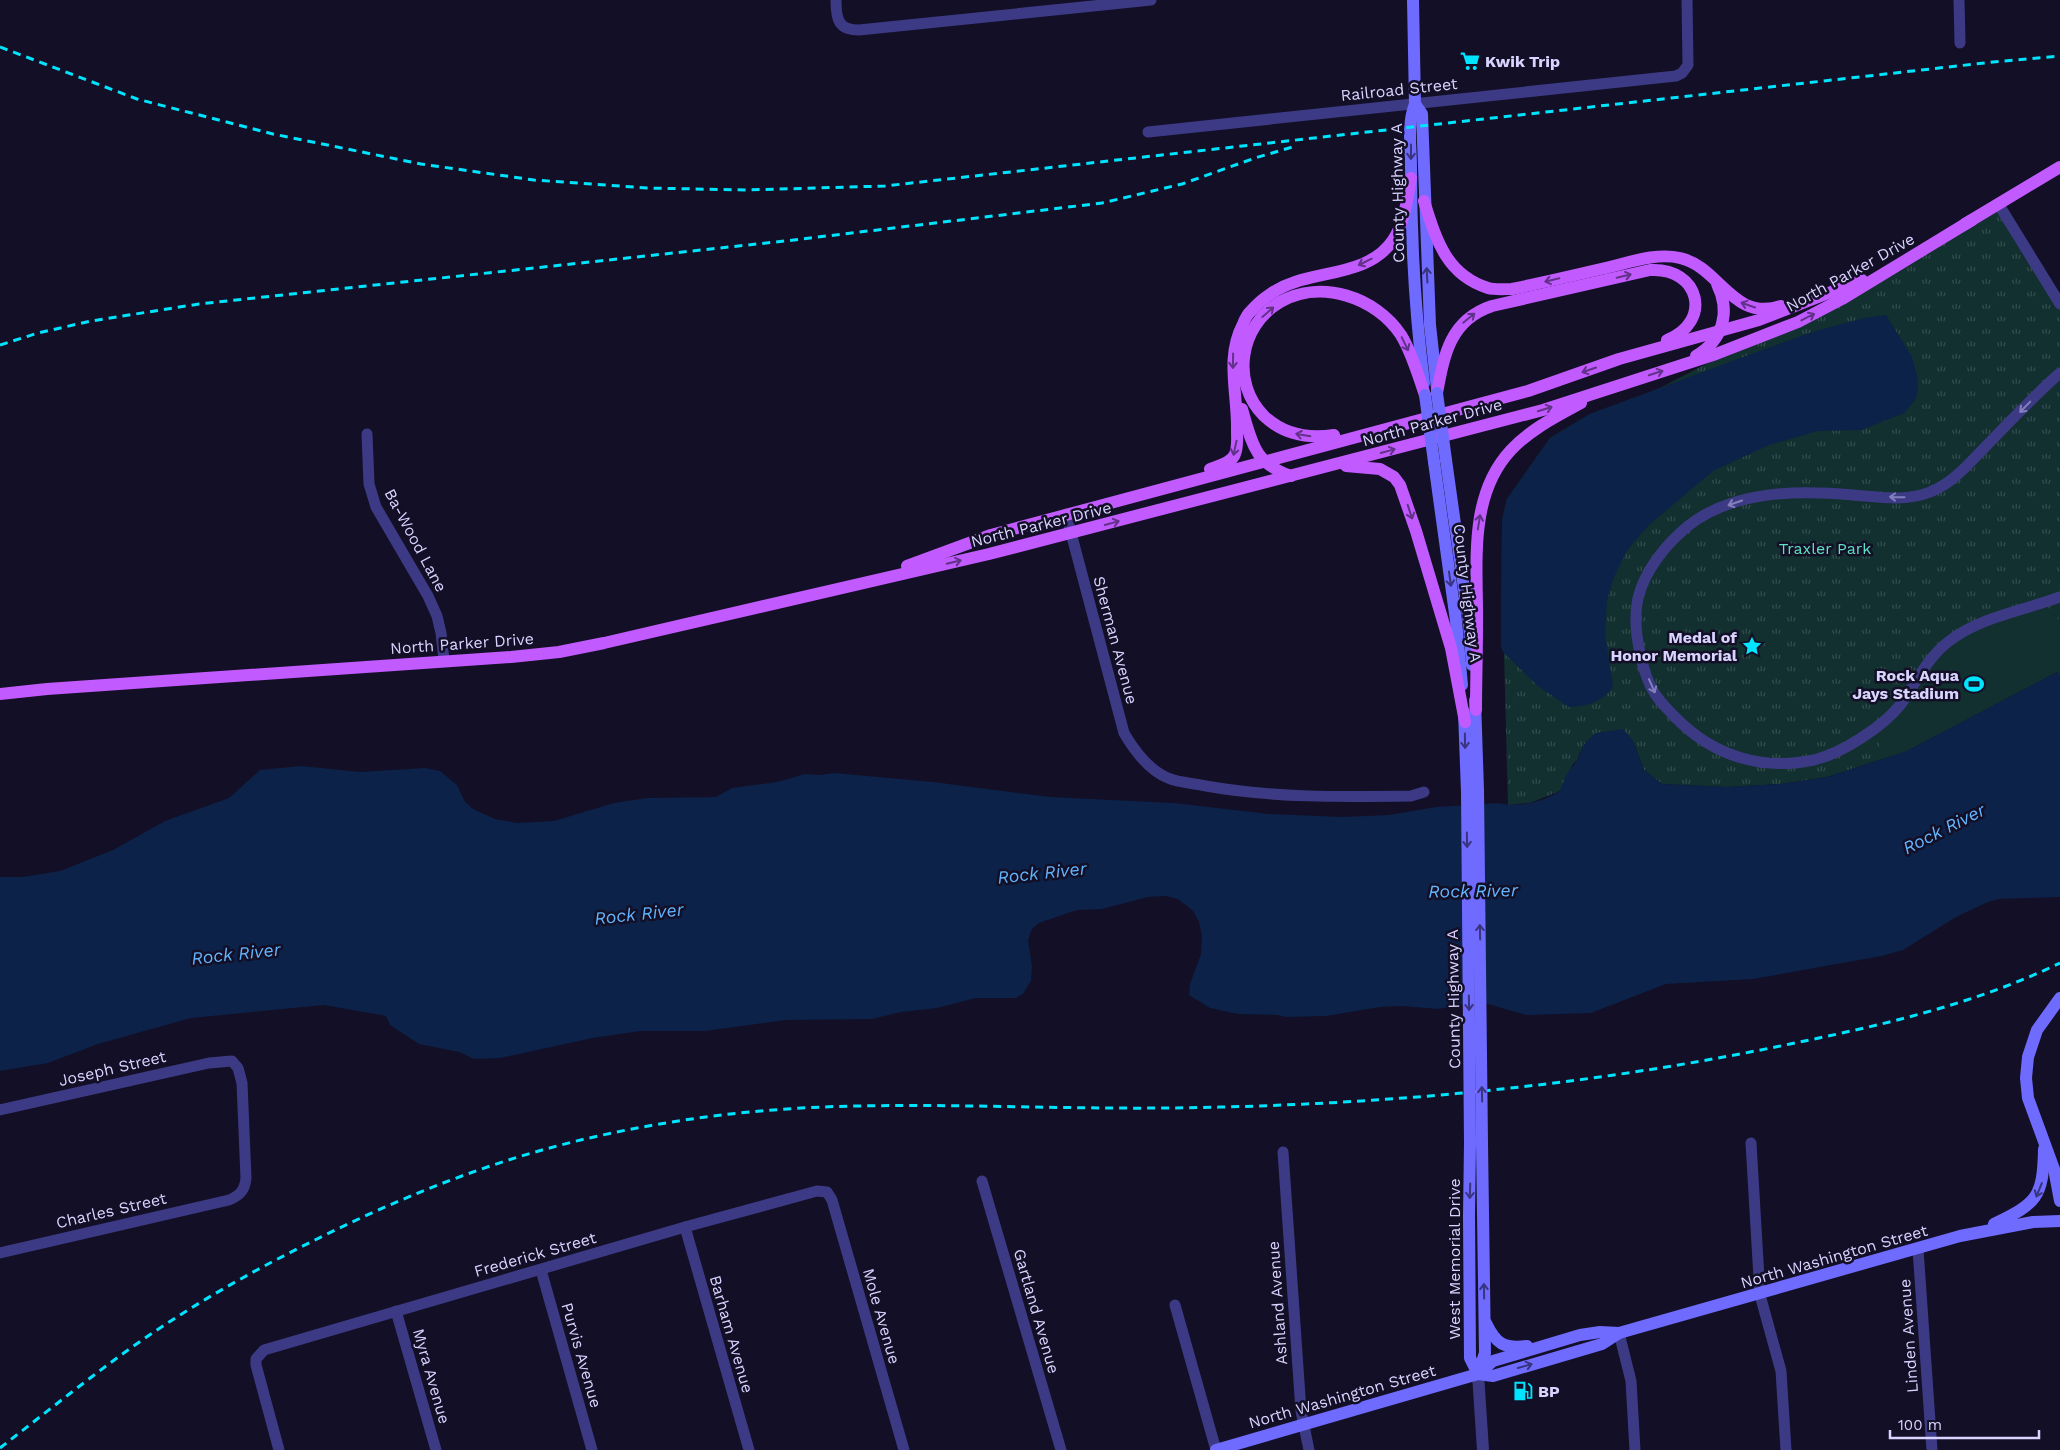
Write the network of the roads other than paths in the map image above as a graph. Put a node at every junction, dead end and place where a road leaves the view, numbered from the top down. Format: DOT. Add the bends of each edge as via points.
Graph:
graph roads {
  1 [pos="836,0"];
  2 [pos="1151,0"];
  3 [pos="1413,0"];
  4 [pos="1686,0"];
  5 [pos="1959,0"];
  6 [pos="1047,5"];
  7 [pos="1960,43"];
  8 [pos="1415,104"];
  9 [pos="1148,132"];
  10 [pos="2060,167"];
  11 [pos="1411,178"];
  12 [pos="1424,201"];
  13 [pos="1999,205"];
  14 [pos="1972,220"];
  15 [pos="1716,281"];
  16 [pos="1813,299"];
  17 [pos="2060,304"];
  18 [pos="1719,332"];
  19 [pos="1619,360"];
  20 [pos="1681,365"];
  21 [pos="2060,373"];
  22 [pos="1234,382"];
  23 [pos="1609,388"];
  24 [pos="1431,394"];
  25 [pos="1386,427"];
  26 [pos="367,434"];
  27 [pos="1440,461"];
  28 [pos="1264,462"];
  29 [pos="1334,465"];
  30 [pos="1291,476"];
  31 [pos="1170,486"];
  32 [pos="1066,514"];
  33 [pos="1071,534"];
  34 [pos="873,581"];
  35 [pos="2060,597"];
  36 [pos="444,660"];
  37 [pos="0,689"];
  38 [pos="47,689"];
  39 [pos="0,694"];
  40 [pos="1476,710"];
  41 [pos="1465,722"];
  42 [pos="1472,791"];
  43 [pos="1424,792"];
  44 [pos="2060,998"];
  45 [pos="0,1110"];
  46 [pos="2044,1142"];
  47 [pos="1476,1143"];
  48 [pos="1751,1143"];
  49 [pos="1283,1152"];
  50 [pos="982,1181"];
  51 [pos="827,1192"];
  52 [pos="229,1200"];
  53 [pos="2060,1201"];
  54 [pos="2060,1221"];
  55 [pos="685,1227"];
  56 [pos="1978,1232"];
  57 [pos="1918,1249"];
  58 [pos="0,1253"];
  59 [pos="541,1270"];
  60 [pos="1760,1295"];
  61 [pos="1175,1305"];
  62 [pos="396,1312"];
  63 [pos="1484,1319"];
  64 [pos="1620,1334"];
  65 [pos="1559,1341"];
  66 [pos="1478,1374"];
  67 [pos="1304,1424"];
  68 [pos="279,1450"];
  69 [pos="436,1450"];
  70 [pos="592,1450"];
  71 [pos="749,1450"];
  72 [pos="904,1450"];
  73 [pos="1061,1450"];
  74 [pos="1216,1450"];
  75 [pos="1309,1450"];
  76 [pos="1483,1450"];
  77 [pos="1635,1450"];
  78 [pos="1786,1450"];
  79 [pos="1932,1450"];
  1 -- 6 [label="street" via="837,16 842,25 851,30"];
  2 -- 6 [label="street"];
  3 -- 8 [label="main road"];
  4 -- 8 [label="street, Railroad Street" via="1688,65 1674,77"];
  5 -- 7 [label="street"];
  8 -- 9 [label="street, Railroad Street"];
  8 -- 11 [label="main road, County Highway A, one-way" via="1411,114"];
  8 -- 12 [label="main road, County Highway A" via="1422,114"];
  10 -- 13 [label="main road, North Parker Drive"];
  11 -- 22 [label="main road, one-way" via="1400,226 1384,251 1349,269 1294,282 1276,290 1249,312 1234,346"];
  11 -- 24 [label="main road, County Highway A" via="1416,293"];
  15 -- 12 [label="main road, one-way" via="1690,261 1662,257 1512,289 1490,289 1453,267 1441,250"];
  24 -- 12 [label="main road, County Highway A, one-way"];
  13 -- 14 [label="main road, North Parker Drive"];
  13 -- 17 [label="street"];
  14 -- 16 [label="main road, North Parker Drive" via="1875,275"];
  20 -- 14 [label="main road, North Parker Drive, one-way" via="1798,322"];
  16 -- 15 [label="main road, one-way" via="1772,308 1746,306"];
  15 -- 18 [label="main road" via="1724,302"];
  16 -- 18 [label="main road, North Parker Drive"];
  18 -- 19 [label="main road, North Parker Drive"];
  18 -- 20 [label="main road" via="1708,349"];
  24 -- 19 [label="main road, one-way" via="1456,331 1483,309 1650,270 1670,270 1683,278 1692,290 1696,306 1686,329 1676,337"];
  19 -- 25 [label="main road, North Parker Drive, one-way" via="1528,390"];
  23 -- 20 [label="main road, North Parker Drive, one-way"];
  21 -- 35 [label="street, one-way" via="1960,473 1930,492 1896,498 1834,493 1770,495 1740,501 1704,516 1689,525 1655,562 1639,596 1636,627 1643,664 1655,694 1687,729 1724,753 1762,764 1787,764 1814,760 1853,744 1898,707 1940,648 1965,630"];
  22 -- 28 [label="main road" via="1248,432"];
  22 -- 31 [label="main road, one-way" via="1238,422 1235,454 1229,461"];
  29 -- 23 [label="main road, North Parker Drive, one-way" via="1543,410"];
  40 -- 23 [label="main road, one-way" via="1477,539 1479,519 1491,483 1510,451 1541,424"];
  25 -- 24 [label="main road, one-way" via="1321,437 1281,429 1271,422 1250,397 1243,370 1247,342 1260,319 1280,302 1306,293 1334,292 1359,300 1383,315 1400,335"];
  24 -- 27 [label="main road, County Highway A, bridge"];
  25 -- 28 [label="main road, North Parker Drive"];
  26 -- 36 [label="street, Ba-Wood Lane" via="369,484 376,507 437,616"];
  27 -- 40 [label="main road, County Highway A" via="1469,624"];
  27 -- 41 [label="main road, County Highway A, one-way"];
  28 -- 30 [label="main road"];
  28 -- 31 [label="main road, North Parker Drive"];
  29 -- 30 [label="main road, North Parker Drive"];
  29 -- 41 [label="main road, one-way" via="1380,469 1400,485 1451,648"];
  33 -- 30 [label="main road, North Parker Drive, one-way"];
  31 -- 32 [label="main road, North Parker Drive"];
  32 -- 33 [label="street, Sherman Avenue"];
  32 -- 34 [label="main road, North Parker Drive" via="991,535"];
  34 -- 33 [label="main road, North Parker Drive, one-way"];
  33 -- 43 [label="street, Sherman Avenue" via="1124,732 1134,750 1150,766 1168,778 1236,791 1314,797 1411,796"];
  34 -- 36 [label="main road, North Parker Drive" via="559,652"];
  36 -- 38 [label="main road, North Parker Drive"];
  37 -- 38 [label="main road, North Parker Drive"];
  38 -- 39 [label="main road, North Parker Drive"];
  40 -- 42 [label="main road, County Highway A"];
  41 -- 42 [label="main road, County Highway A, one-way"];
  42 -- 47 [label="main road, County Highway A, bridge"];
  44 -- 46 [label="main road" via="2037,1030 2028,1057 2028,1098"];
  45 -- 52 [label="street, Joseph Street" via="209,1063 232,1061 242,1082 246,1178 245,1189"];
  46 -- 53 [label="main road" via="2054,1169"];
  46 -- 56 [label="main road, one-way" via="2043,1173 2035,1198 2017,1213"];
  63 -- 47 [label="main road, West Memorial Drive, one-way"];
  47 -- 66 [label="main road, West Memorial Drive, one-way" via="1469,1214 1470,1358"];
  48 -- 60 [label="street"];
  49 -- 67 [label="street, Ashland Avenue"];
  50 -- 73 [label="street, Gartland Avenue"];
  51 -- 55 [label="street, Frederick Street" via="817,1191"];
  51 -- 72 [label="street, Mole Avenue" via="832,1200"];
  52 -- 58 [label="street, Charles Street"];
  54 -- 56 [label="main road, North Washington Street" via="2033,1222"];
  55 -- 59 [label="street, Frederick Street"];
  55 -- 71 [label="street, Barham Avenue"];
  56 -- 57 [label="main road, North Washington Street"];
  57 -- 60 [label="main road, North Washington Street"];
  57 -- 79 [label="street, Linden Avenue"];
  59 -- 62 [label="street, Frederick Street"];
  59 -- 70 [label="street, Purvis Avenue"];
  60 -- 64 [label="main road, North Washington Street"];
  60 -- 78 [label="street" via="1781,1372"];
  61 -- 74 [label="street"];
  62 -- 68 [label="street, Frederick Street" via="264,1350 256,1359"];
  62 -- 69 [label="street, Myra Avenue"];
  63 -- 65 [label="main road" via="1502,1345 1520,1347"];
  63 -- 66 [label="main road, West Memorial Drive" via="1485,1354"];
  64 -- 65 [label="main road, North Washington Street" via="1600,1332"];
  66 -- 64 [label="main road, North Washington Street, one-way" via="1492,1376 1602,1344"];
  64 -- 77 [label="street" via="1631,1381"];
  65 -- 66 [label="main road, North Washington Street" via="1493,1361"];
  66 -- 67 [label="main road, North Washington Street"];
  66 -- 76 [label="street, West Memorial Drive"];
  67 -- 74 [label="main road, North Washington Street"];
  67 -- 75 [label="street, Ashland Avenue"];
}
